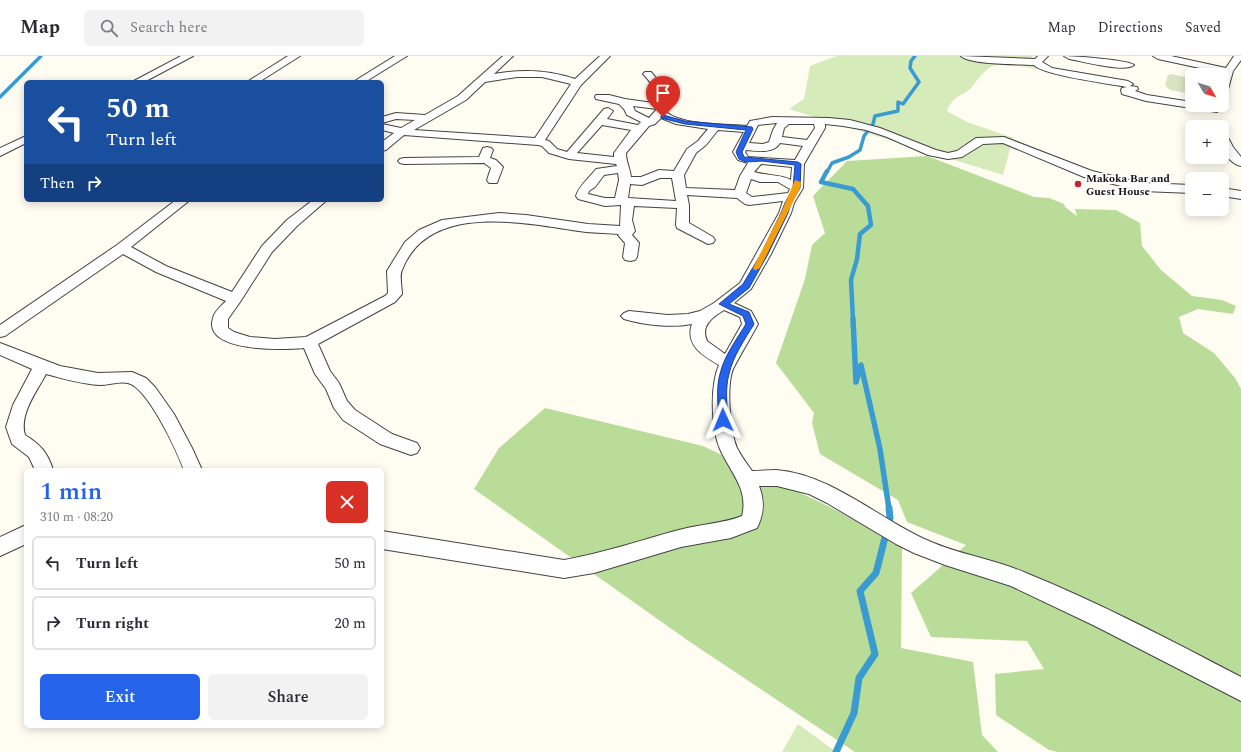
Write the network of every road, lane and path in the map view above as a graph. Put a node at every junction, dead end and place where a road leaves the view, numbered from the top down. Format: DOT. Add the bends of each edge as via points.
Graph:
graph roads {
  1 [pos="188,56"];
  2 [pos="295,56"];
  3 [pos="402,56"];
  4 [pos="508,56"];
  5 [pos="605,56"];
  6 [pos="966,56"];
  7 [pos="1069,56"];
  8 [pos="1158,56"];
  9 [pos="1239,56"];
  10 [pos="1040,59"];
  11 [pos="1130,60"];
  12 [pos="1214,68"];
  13 [pos="1229,70"];
  14 [pos="648,74"];
  15 [pos="141,80"];
  16 [pos="255,80"];
  17 [pos="361,80"];
  18 [pos="482,80"];
  19 [pos="577,83"];
  20 [pos="1128,84"];
  21 [pos="600,97"];
  22 [pos="625,102"];
  23 [pos="661,110"];
  24 [pos="608,111"];
  25 [pos="428,118"];
  26 [pos="384,119"];
  27 [pos="1204,120"];
  28 [pos="599,121"];
  29 [pos="788,121"];
  30 [pos="819,121"];
  31 [pos="651,122"];
  32 [pos="715,127"];
  33 [pos="384,128"];
  34 [pos="750,129"];
  35 [pos="633,130"];
  36 [pos="402,132"];
  37 [pos="496,139"];
  38 [pos="776,139"];
  39 [pos="24,140"];
  40 [pos="538,142"];
  41 [pos="1229,143"];
  42 [pos="809,144"];
  43 [pos="384,146"];
  44 [pos="742,146"];
  45 [pos="0,153"];
  46 [pos="568,156"];
  47 [pos="484,160"];
  48 [pos="758,160"];
  49 [pos="404,161"];
  50 [pos="1241,163"];
  51 [pos="798,164"];
  52 [pos="678,175"];
  53 [pos="493,180"];
  54 [pos="780,180"];
  55 [pos="743,183"];
  56 [pos="624,184"];
  57 [pos="1185,189"];
  58 [pos="680,192"];
  59 [pos="794,192"];
  60 [pos="1229,193"];
  61 [pos="1241,195"];
  62 [pos="181,202"];
  63 [pos="318,202"];
  64 [pos="683,205"];
  65 [pos="628,231"];
  66 [pos="708,240"];
  67 [pos="122,248"];
  68 [pos="630,257"];
  69 [pos="235,299"];
  70 [pos="723,304"];
  71 [pos="706,314"];
  72 [pos="629,316"];
  73 [pos="0,332"];
  74 [pos="309,342"];
  75 [pos="0,348"];
  76 [pos="729,363"];
  77 [pos="42,366"];
  78 [pos="412,448"];
  79 [pos="43,468"];
  80 [pos="193,468"];
  81 [pos="747,479"];
  82 [pos="24,535"];
  83 [pos="384,540"];
  84 [pos="0,547"];
  85 [pos="1241,689"];
  1 -- 15 [label="street"];
  2 -- 16 [label="street"];
  3 -- 17 [label="street"];
  4 -- 18 [label="street"];
  5 -- 19 [label="street"];
  6 -- 10 [label="street" via="995,62"];
  7 -- 11 [label="street" via="1119,65"];
  8 -- 12 [label="street"];
  9 -- 13 [label="street"];
  10 -- 20 [label="street" via="1040,66 1057,72"];
  11 -- 20 [label="street"];
  14 -- 23 [label="street" via="659,87 672,91"];
  18 -- 19 [label="street" via="506,73 517,73 562,78"];
  18 -- 25 [label="street" via="462,98"];
  19 -- 40 [label="street"];
  20 -- 27 [label="street" via="1133,89 1126,90 1130,94"];
  21 -- 22 [label="street"];
  22 -- 23 [label="street"];
  22 -- 31 [label="street" via="631,112"];
  23 -- 31 [label="street"];
  23 -- 32 [label="street" via="663,117"];
  24 -- 28 [label="street"];
  25 -- 26 [label="street" via="396,116"];
  25 -- 36 [label="street"];
  28 -- 35 [label="street"];
  28 -- 46 [label="street"];
  29 -- 30 [label="street"];
  29 -- 34 [label="street" via="764,120 754,123"];
  29 -- 38 [label="street" via="781,124 776,132"];
  30 -- 42 [label="street" via="820,128"];
  30 -- 57 [label="street" via="839,122 882,132 947,156 962,154 981,140 1004,140 1088,174 1142,187"];
  31 -- 35 [label="street"];
  32 -- 34 [label="street"];
  32 -- 52 [label="street" via="702,144 691,151"];
  33 -- 36 [label="street"];
  34 -- 44 [label="street"];
  35 -- 56 [label="street" via="622,150"];
  36 -- 37 [label="street"];
  36 -- 43 [label="street"];
  37 -- 40 [label="street"];
  37 -- 47 [label="street"];
  38 -- 42 [label="street"];
  38 -- 44 [label="street" via="774,144 764,149"];
  39 -- 45 [label="street"];
  40 -- 46 [label="street" via="545,143 553,151"];
  41 -- 50 [label="street"];
  42 -- 51 [label="street"];
  44 -- 48 [label="street" via="739,152 741,158"];
  46 -- 56 [label="street"];
  47 -- 49 [label="street"];
  47 -- 53 [label="street" via="496,164"];
  48 -- 51 [label="street"];
  48 -- 55 [label="street"];
  51 -- 59 [label="street"];
  52 -- 56 [label="street" via="659,174 642,181"];
  52 -- 58 [label="street"];
  54 -- 55 [label="street" via="757,184"];
  54 -- 55 [label="street" via="760,178"];
  54 -- 59 [label="street"];
  55 -- 58 [label="street"];
  55 -- 59 [label="street" via="749,201"];
  56 -- 56 [label="street" via="600,172 583,190 582,196 605,202"];
  56 -- 64 [label="street"];
  56 -- 65 [label="street"];
  58 -- 64 [label="street"];
  59 -- 70 [label="street" via="746,286"];
  60 -- 61 [label="street"];
  62 -- 67 [label="street"];
  63 -- 69 [label="street" via="292,223 267,249"];
  64 -- 66 [label="street" via="682,225"];
  65 -- 68 [label="street" via="625,235 632,243"];
  65 -- 74 [label="street" via="499,217 447,223 424,233 410,245 394,271 395,294 390,299"];
  67 -- 69 [label="street" via="161,269"];
  67 -- 73 [label="street"];
  69 -- 74 [label="street" via="220,318 220,330 228,336 256,343 286,345"];
  70 -- 71 [label="street"];
  70 -- 76 [label="street" via="746,314 750,324"];
  71 -- 72 [label="street" via="683,320"];
  71 -- 76 [label="street" via="696,330 697,337 702,346"];
  74 -- 78 [label="street" via="323,374 349,415 386,439"];
  75 -- 77 [label="street"];
  76 -- 81 [label="street" via="724,373 723,429 728,447"];
  77 -- 79 [label="street" via="14,427 18,439 38,454"];
  77 -- 80 [label="street" via="98,379 132,378 143,385 154,397"];
  81 -- 83 [label="street" via="754,496 754,510 750,522 731,529 681,538 594,564 564,569"];
  81 -- 85 [label="street" via="777,478 817,490 860,511 921,547 1017,578 1092,612"];
  82 -- 84 [label="street"];
}
